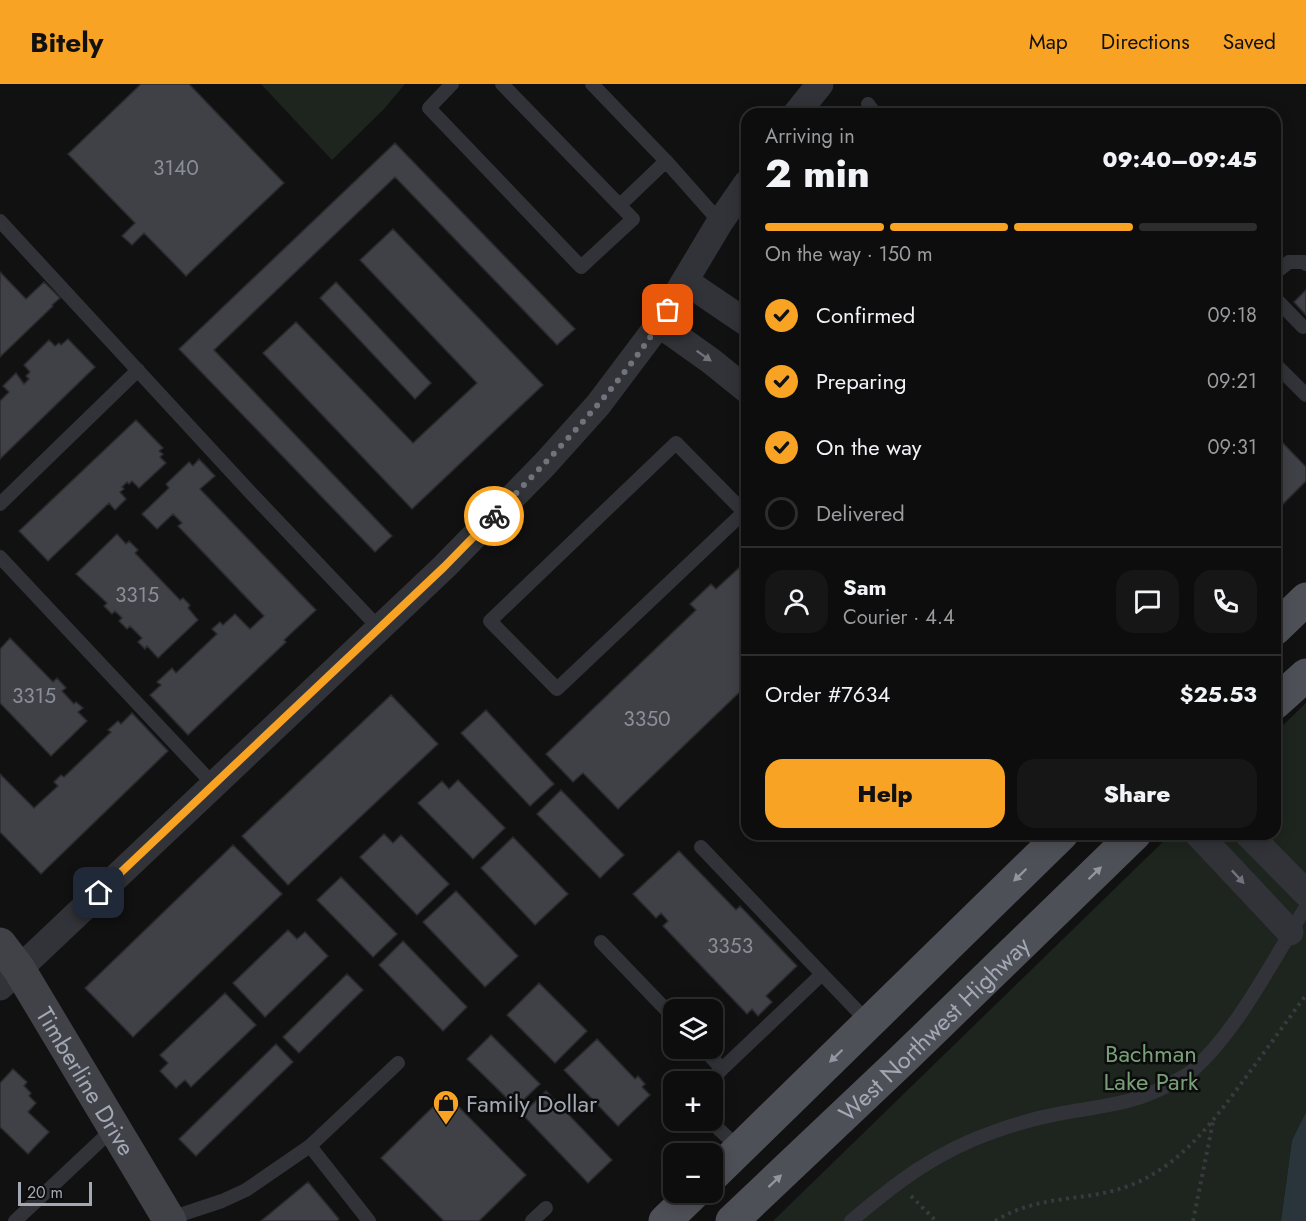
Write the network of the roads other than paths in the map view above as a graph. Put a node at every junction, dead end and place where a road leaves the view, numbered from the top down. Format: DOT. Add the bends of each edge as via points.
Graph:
graph roads {
  1 [pos="452,84"];
  2 [pos="502,84"];
  3 [pos="592,84"];
  4 [pos="820,84"];
  5 [pos="801,108"];
  6 [pos="666,161"];
  7 [pos="741,192"];
  8 [pos="620,205"];
  9 [pos="0,221"];
  10 [pos="720,222"];
  11 [pos="1306,264"];
  12 [pos="1281,268"];
  13 [pos="685,281"];
  14 [pos="1281,304"];
  15 [pos="741,319"];
  16 [pos="659,324"];
  17 [pos="1303,327"];
  18 [pos="138,370"];
  19 [pos="1281,370"];
  20 [pos="741,385"];
  21 [pos="1306,395"];
  22 [pos="0,504"];
  23 [pos="741,508"];
  24 [pos="741,518"];
  25 [pos="0,557"];
  26 [pos="1306,599"];
  27 [pos="1281,623"];
  28 [pos="379,628"];
  29 [pos="1306,675"];
  30 [pos="1281,698"];
  31 [pos="213,784"];
  32 [pos="1056,840"];
  33 [pos="1129,840"];
  34 [pos="1204,840"];
  35 [pos="1254,840"];
  36 [pos="701,847"];
  37 [pos="1306,893"];
  38 [pos="1306,907"];
  39 [pos="1290,932"];
  40 [pos="601,942"];
  41 [pos="6,967"];
  42 [pos="822,974"];
  43 [pos="663,1007"];
  44 [pos="869,1023"];
  45 [pos="713,1059"];
  46 [pos="398,1063"];
  47 [pos="723,1069"];
  48 [pos="114,1127"];
  49 [pos="721,1131"];
  50 [pos="310,1146"];
  51 [pos="740,1149"];
  52 [pos="723,1165"];
  53 [pos="684,1203"];
  54 [pos="546,1208"];
  55 [pos="169,1220"];
  56 [pos="15,1221"];
  57 [pos="369,1221"];
  58 [pos="532,1221"];
  59 [pos="665,1221"];
  60 [pos="706,1221"];
  61 [pos="732,1221"];
  62 [pos="851,1221"];
  1 -- 8 [label="lane" via="429,108 581,267 633,219"];
  2 -- 8 [label="lane"];
  3 -- 6 [label="lane"];
  4 -- 5 [label="street"];
  6 -- 8 [label="lane"];
  6 -- 10 [label="lane"];
  7 -- 10 [label="street"];
  9 -- 18 [label="lane"];
  10 -- 13 [label="street"];
  11 -- 12 [label="lane" via="1289,262"];
  13 -- 15 [label="street"];
  13 -- 16 [label="street"];
  14 -- 17 [label="lane"];
  16 -- 20 [label="street, one-way"];
  16 -- 28 [label="street" via="598,405 545,464"];
  18 -- 22 [label="lane"];
  18 -- 28 [label="lane"];
  19 -- 21 [label="lane"];
  23 -- 24 [label="lane" via="676,444 490,621 557,689"];
  25 -- 31 [label="lane"];
  26 -- 27 [label="main road"];
  28 -- 31 [label="street"];
  29 -- 30 [label="main road"];
  31 -- 41 [label="street"];
  32 -- 44 [label="main road, West Northwest Highway, one-way"];
  61 -- 33 [label="main road, West Northwest Highway, one-way"];
  34 -- 39 [label="street, one-way"];
  35 -- 37 [label="street"];
  36 -- 42 [label="lane"];
  38 -- 39 [label="lane"];
  39 -- 62 [label="lane" via="1236,1021 1190,1073 1151,1095 993,1132 939,1155 897,1182"];
  40 -- 43 [label="lane"];
  41 -- 48 [label="street, Timberline Drive"];
  42 -- 44 [label="lane"];
  42 -- 47 [label="lane"];
  44 -- 51 [label="main road, West Northwest Highway, one-way"];
  45 -- 47 [label="lane"];
  46 -- 50 [label="lane"];
  48 -- 55 [label="street, Timberline Drive"];
  48 -- 56 [label="lane"];
  49 -- 51 [label="lane"];
  50 -- 55 [label="lane" via="246,1190"];
  50 -- 57 [label="lane"];
  51 -- 52 [label="main road, West Northwest Highway"];
  51 -- 60 [label="main road" via="742,1163 736,1187"];
  53 -- 59 [label="main road"];
  54 -- 58 [label="lane"];
}
